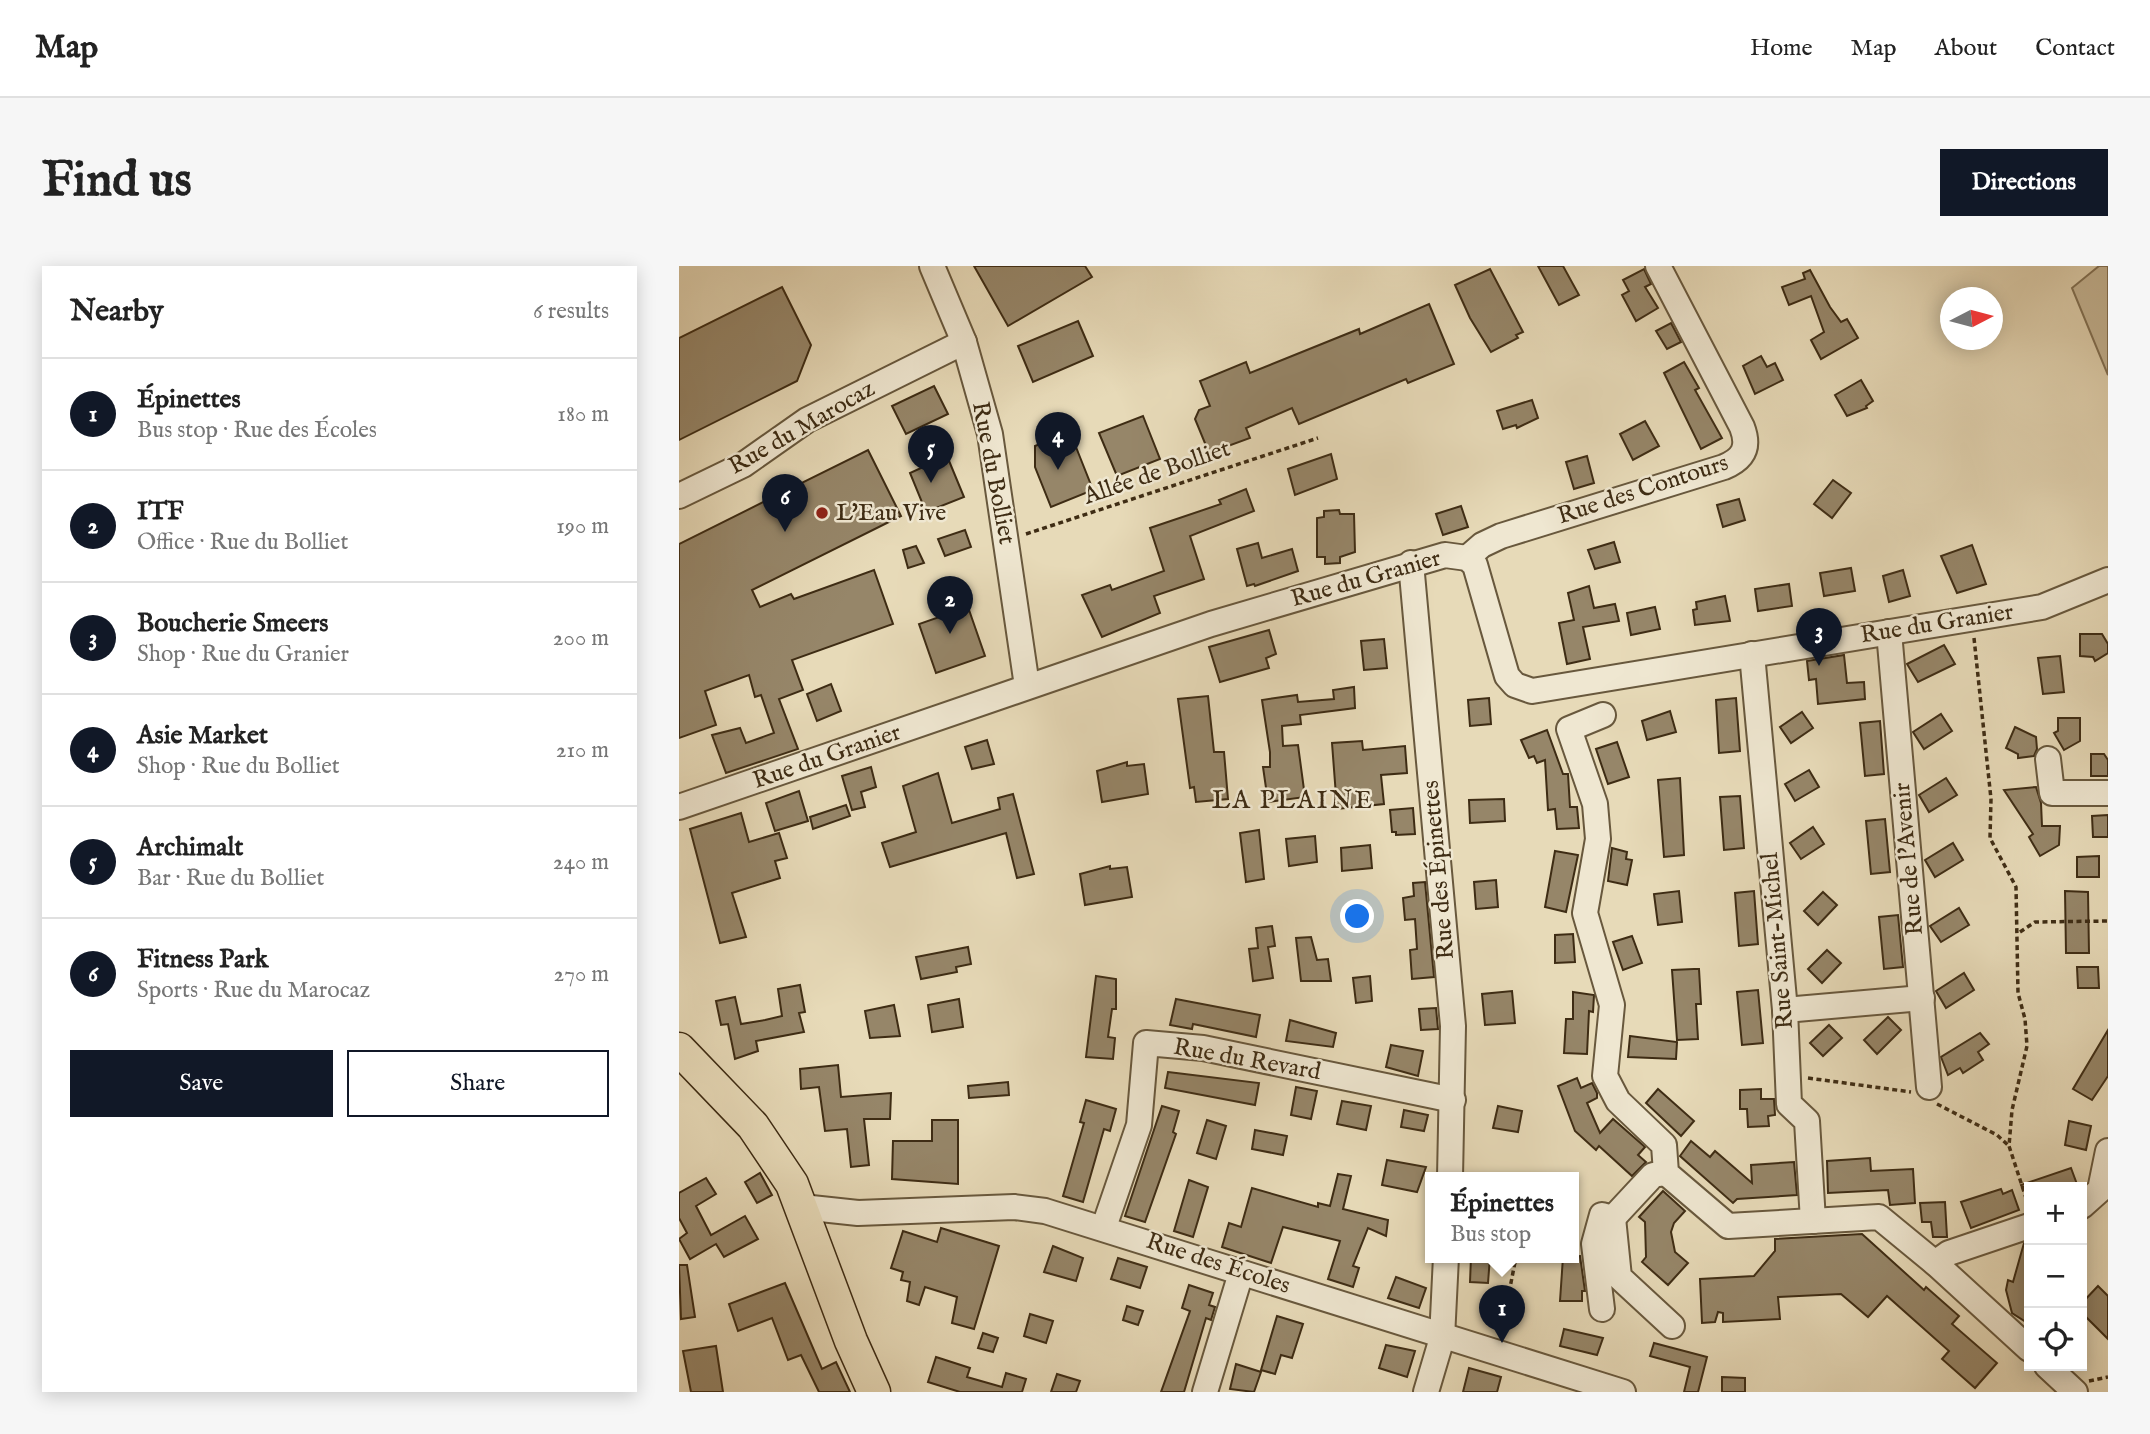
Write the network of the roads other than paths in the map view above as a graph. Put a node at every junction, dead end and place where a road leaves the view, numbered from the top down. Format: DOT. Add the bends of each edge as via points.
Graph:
graph roads {
  1 [pos="932,266"];
  2 [pos="1658,266"];
  3 [pos="964,342"];
  4 [pos="679,496"];
  5 [pos="1467,558"];
  6 [pos="1411,564"];
  7 [pos="2108,580"];
  8 [pos="1889,632"];
  9 [pos="1752,654"];
  10 [pos="1027,687"];
  11 [pos="1603,715"];
  12 [pos="2048,759"];
  13 [pos="2108,793"];
  14 [pos="679,807"];
  15 [pos="1921,998"];
  16 [pos="1785,1010"];
  17 [pos="683,1054"];
  18 [pos="1927,1095"];
  19 [pos="1453,1100"];
  20 [pos="2108,1152"];
  21 [pos="1450,1172"];
  22 [pos="1666,1173"];
  23 [pos="2087,1202"];
  24 [pos="802,1206"];
  25 [pos="1613,1218"];
  26 [pos="1813,1221"];
  27 [pos="1104,1227"];
  28 [pos="2024,1228"];
  29 [pos="1446,1263"];
  30 [pos="1935,1263"];
  31 [pos="1241,1273"];
  32 [pos="1602,1308"];
  33 [pos="1672,1326"];
  34 [pos="1442,1338"];
  35 [pos="2024,1344"];
  36 [pos="2052,1371"];
  37 [pos="874,1392"];
  38 [pos="1205,1392"];
  39 [pos="1426,1392"];
  40 [pos="1623,1392"];
  41 [pos="2075,1392"];
  1 -- 3 [label="street, Rue du Bolliet"];
  2 -- 5 [label="street, Rue des Contours" via="1742,427 1743,455 1724,467 1501,536"];
  3 -- 4 [label="street, Rue du Marocaz" via="807,420 743,465"];
  3 -- 10 [label="street, Rue du Bolliet" via="990,434"];
  5 -- 6 [label="street, Rue du Granier" via="1451,554"];
  5 -- 9 [label="street, Rue du Granier" via="1480,576 1501,664 1507,676 1524,689 1555,689"];
  6 -- 10 [label="street, Rue du Granier" via="1211,624"];
  6 -- 19 [label="street, Rue des Épinettes" via="1453,1026"];
  7 -- 8 [label="street, Rue du Granier" via="2042,607"];
  8 -- 9 [label="street, Rue du Granier"];
  8 -- 15 [label="street, Rue de l'Avenir"];
  9 -- 16 [label="street, Rue Saint-Michel"];
  10 -- 14 [label="street, Rue du Granier"];
  11 -- 22 [label="street" via="1569,729 1595,804 1598,839 1585,913 1612,1005 1605,1076 1618,1101 1664,1145"];
  12 -- 13 [label="street" via="2052,793"];
  15 -- 16 [label="street"];
  15 -- 18 [label="street, Rue de l'Avenir"];
  16 -- 26 [label="street, Rue Saint-Michel" via="1789,1104 1807,1121"];
  17 -- 24 [label="main road" via="769,1146"];
  19 -- 21 [label="street, Rue des Épinettes"];
  19 -- 27 [label="street, Rue du Revard" via="1203,1048 1146,1043 1139,1125"];
  20 -- 23 [label="street" via="2100,1190"];
  22 -- 25 [label="street" via="1653,1175"];
  22 -- 26 [label="street" via="1728,1226"];
  24 -- 27 [label="street, Rue des Écoles" via="858,1213 1014,1207"];
  24 -- 37 [label="main road"];
  25 -- 32 [label="street" via="1602,1214 1594,1244"];
  25 -- 33 [label="street" via="1619,1277"];
  26 -- 30 [label="street" via="1879,1217"];
  27 -- 31 [label="street, Rue des Écoles"];
  28 -- 30 [label="street" via="1949,1253"];
  29 -- 34 [label="street"];
  30 -- 35 [label="street"];
  31 -- 34 [label="street, Rue des Écoles"];
  31 -- 38 [label="street"];
  34 -- 39 [label="street"];
  34 -- 40 [label="street, Rue des Écoles"];
  36 -- 41 [label="street"];
}
